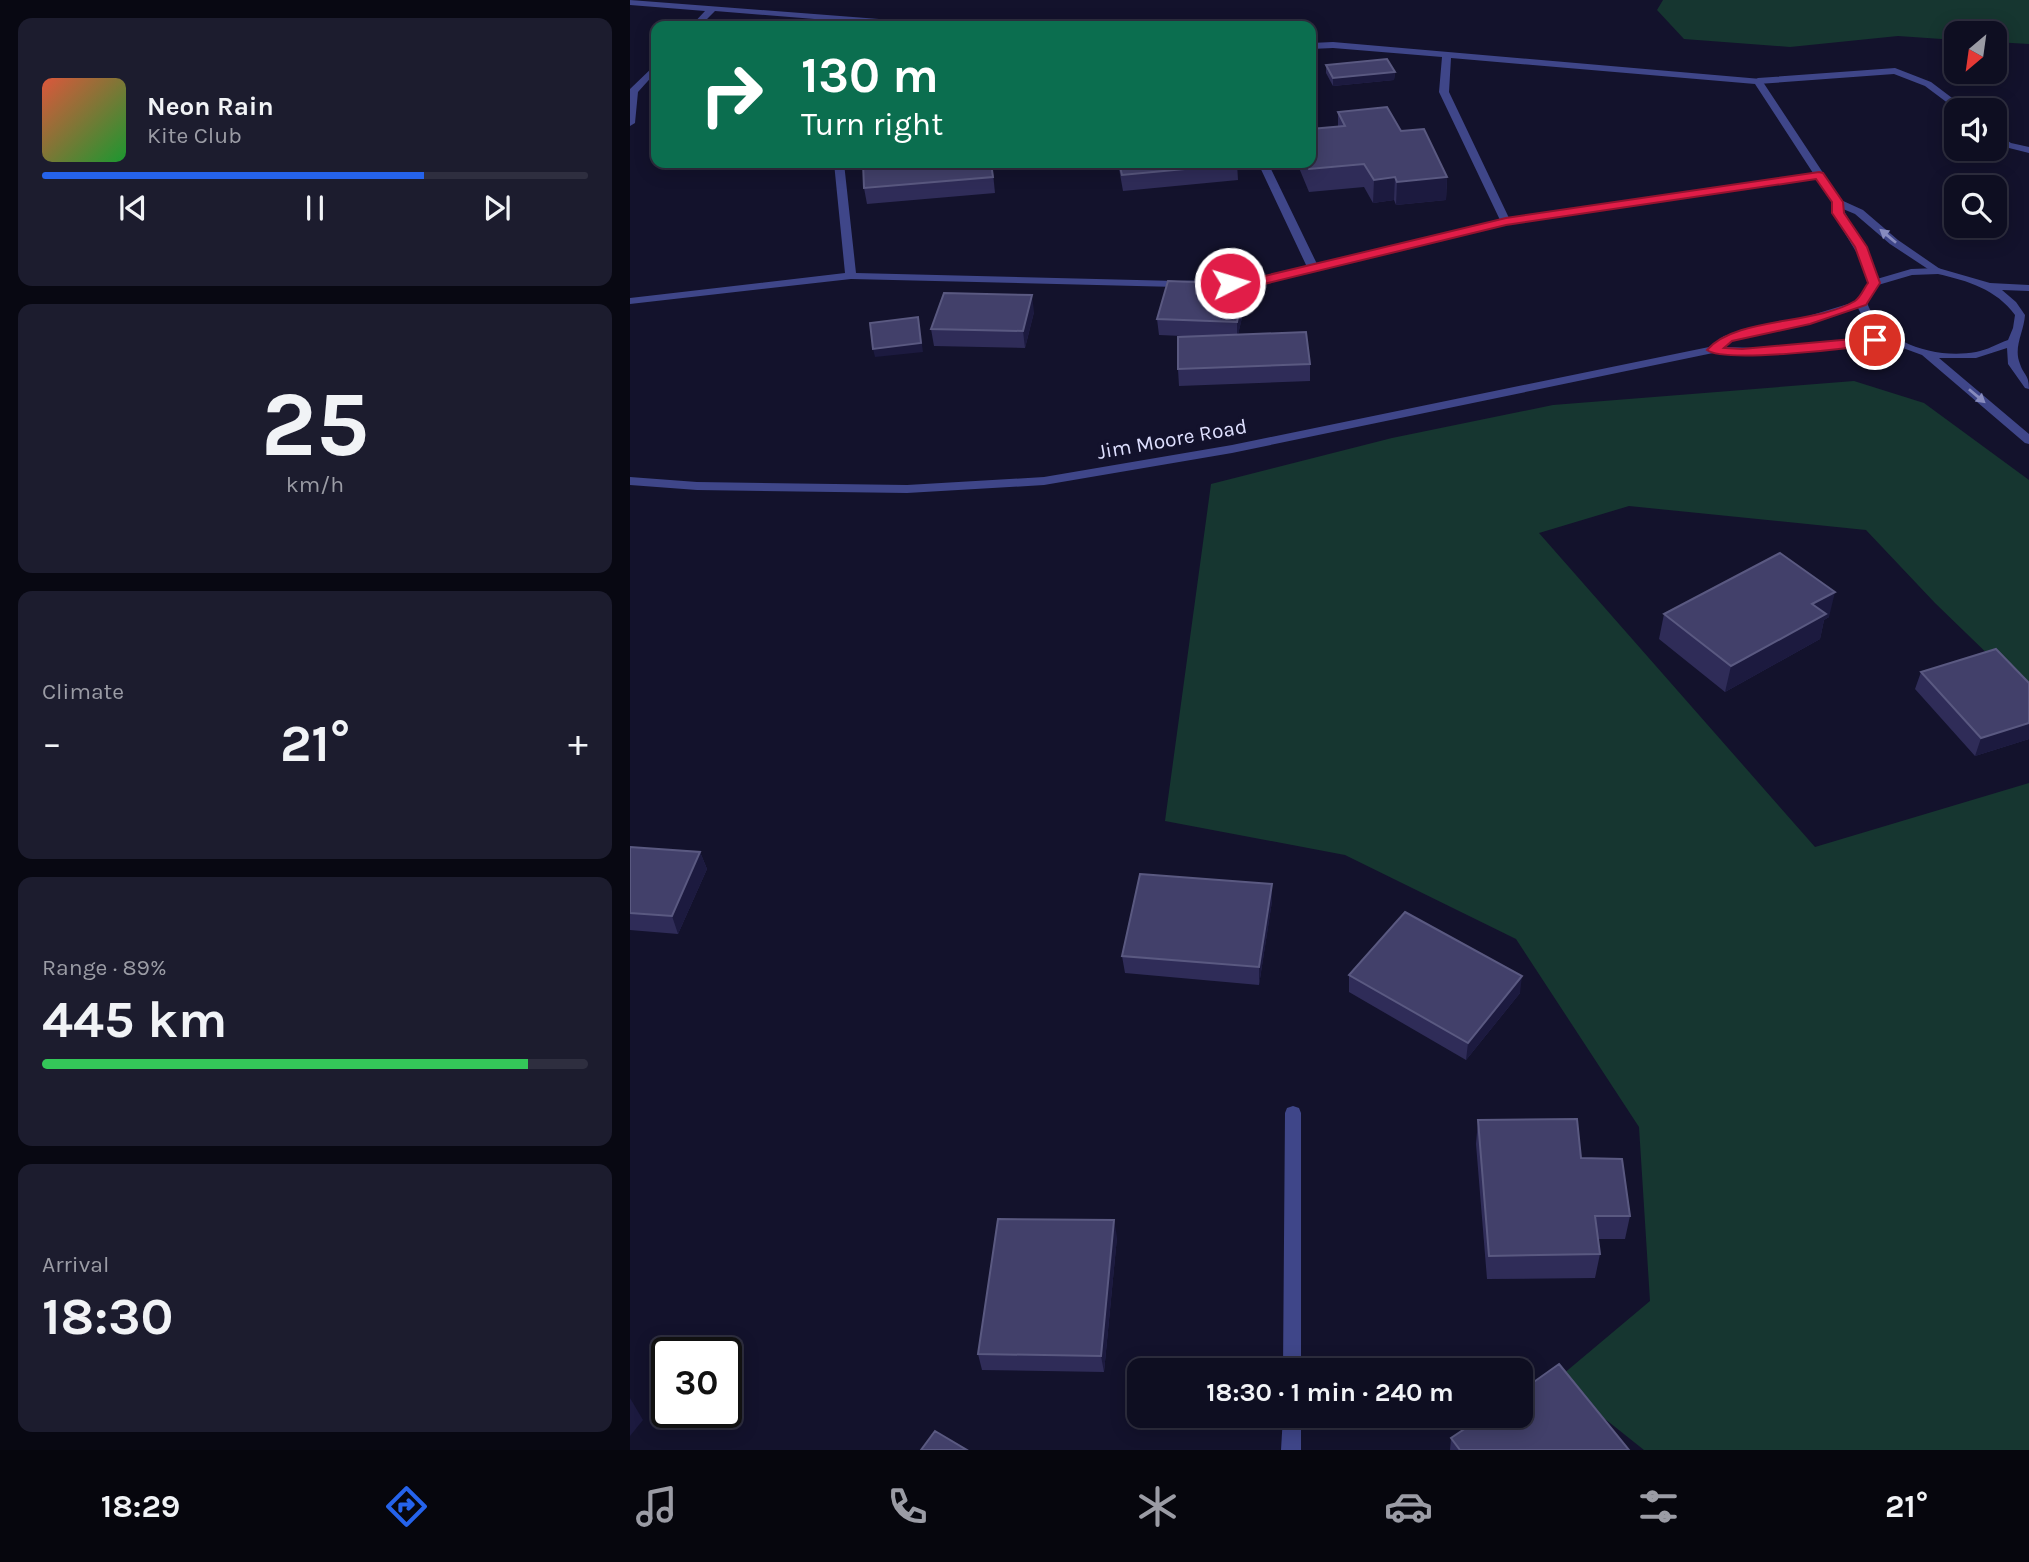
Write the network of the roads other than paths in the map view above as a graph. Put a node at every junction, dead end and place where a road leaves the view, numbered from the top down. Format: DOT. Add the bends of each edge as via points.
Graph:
graph roads {
  1 [pos="630,2"];
  2 [pos="712,9"];
  3 [pos="700,21"];
  4 [pos="850,21"];
  5 [pos="1316,46"];
  6 [pos="1447,54"];
  7 [pos="651,72"];
  8 [pos="1758,81"];
  9 [pos="1947,98"];
  10 [pos="630,123"];
  11 [pos="2007,144"];
  12 [pos="2029,150"];
  13 [pos="840,168"];
  14 [pos="1265,168"];
  15 [pos="1819,175"];
  16 [pos="1838,202"];
  17 [pos="1506,222"];
  18 [pos="1313,268"];
  19 [pos="1938,271"];
  20 [pos="851,276"];
  21 [pos="1874,283"];
  22 [pos="1990,285"];
  23 [pos="2029,288"];
  24 [pos="630,301"];
  25 [pos="1862,303"];
  26 [pos="2024,326"];
  27 [pos="1893,341"];
  28 [pos="2012,342"];
  29 [pos="1713,350"];
  30 [pos="1925,352"];
  31 [pos="2029,387"];
  32 [pos="2029,440"];
  33 [pos="630,481"];
  34 [pos="1293,1113"];
  35 [pos="1292,1358"];
  36 [pos="1292,1428"];
  37 [pos="1291,1450"];
  1 -- 2 [label="street"];
  2 -- 3 [label="street"];
  2 -- 4 [label="street"];
  5 -- 6 [label="street"];
  6 -- 8 [label="street"];
  6 -- 17 [label="street" via="1444,92"];
  7 -- 10 [label="street" via="633,91"];
  8 -- 9 [label="street" via="1895,71 1928,84"];
  8 -- 15 [label="street"];
  11 -- 12 [label="street"];
  13 -- 20 [label="street"];
  14 -- 18 [label="street"];
  15 -- 16 [label="street"];
  15 -- 17 [label="street"];
  19 -- 16 [label="street, one-way" via="1859,212"];
  16 -- 21 [label="street" via="1838,213 1861,247"];
  17 -- 18 [label="street"];
  18 -- 20 [label="street" via="1256,282 1177,284"];
  19 -- 21 [label="street" via="1910,272"];
  19 -- 22 [label="street"];
  20 -- 24 [label="street"];
  21 -- 25 [label="street"];
  22 -- 23 [label="street"];
  22 -- 26 [label="street" via="2005,294"];
  25 -- 27 [label="street" via="1870,321"];
  25 -- 29 [label="street, Jim Moore Road" via="1728,338"];
  26 -- 28 [label="street"];
  27 -- 29 [label="street, Jim Moore Road" via="1833,342 1742,353"];
  27 -- 30 [label="street"];
  28 -- 30 [label="street" via="1974,355"];
  28 -- 31 [label="street" via="2014,364"];
  29 -- 33 [label="street, Jim Moore Road" via="1232,449 1044,481 907,489"];
  30 -- 32 [label="street, one-way"];
  34 -- 35 [label="street"];
  36 -- 37 [label="street"];
}
